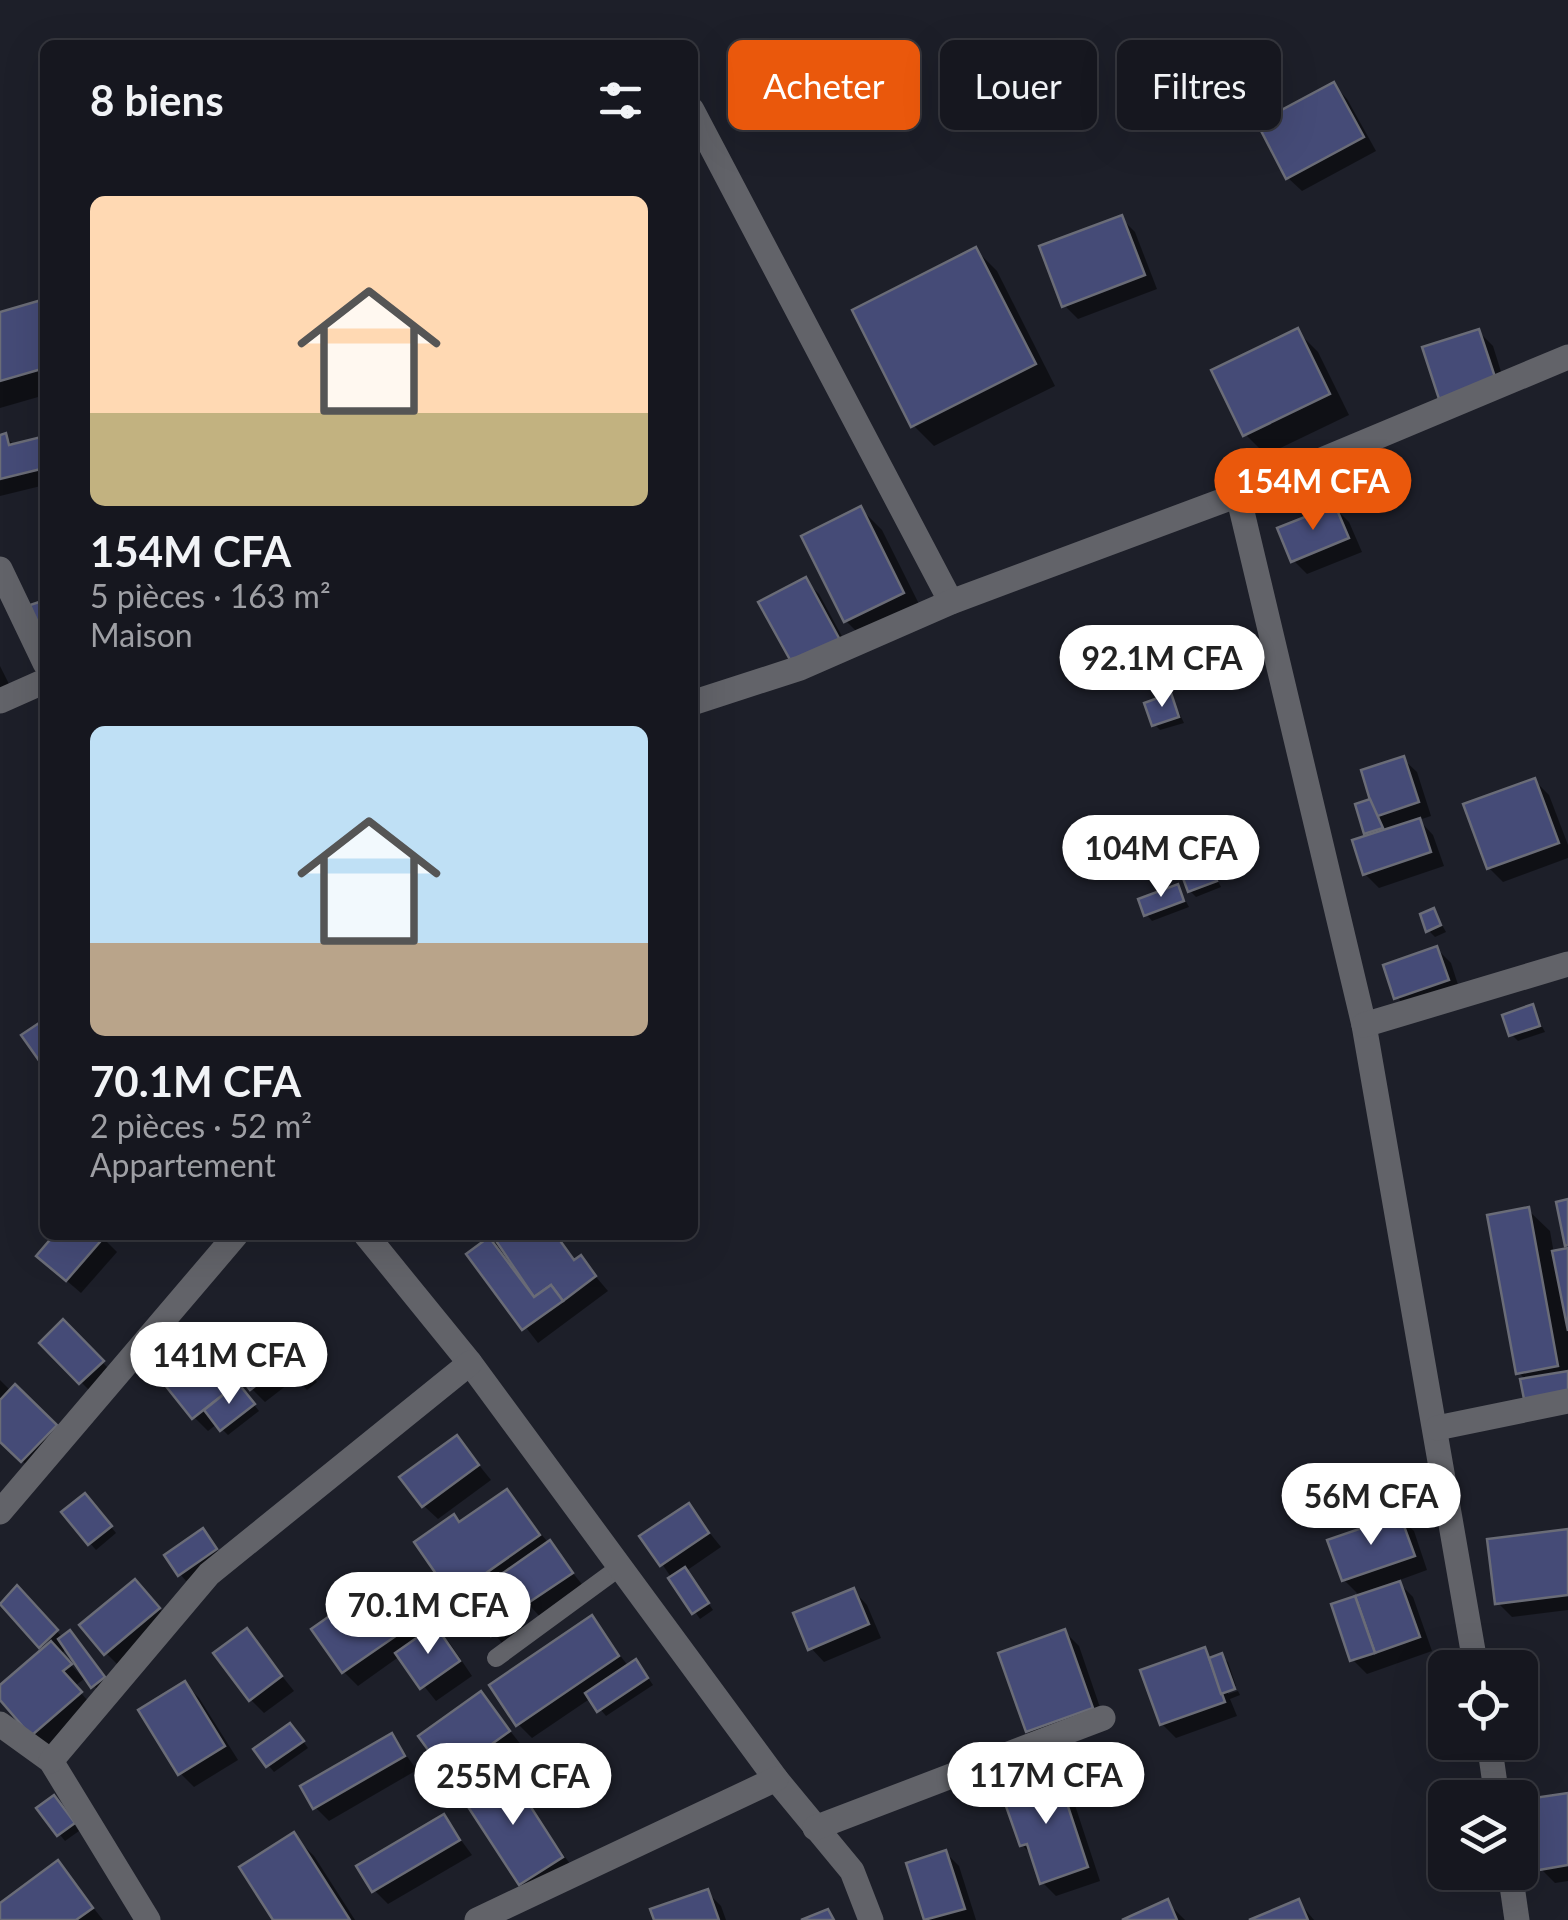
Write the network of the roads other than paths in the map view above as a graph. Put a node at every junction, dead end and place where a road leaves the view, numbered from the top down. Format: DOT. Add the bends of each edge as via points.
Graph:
graph roads {
  1 [pos="698,121"];
  2 [pos="1568,356"];
  3 [pos="1238,495"];
  4 [pos="0,569"];
  5 [pos="950,602"];
  6 [pos="40,653"];
  7 [pos="40,683"];
  8 [pos="0,701"];
  9 [pos="698,701"];
  10 [pos="1568,964"];
  11 [pos="1364,1025"];
  12 [pos="232,1240"];
  13 [pos="370,1240"];
  14 [pos="470,1363"];
  15 [pos="1568,1401"];
  16 [pos="1437,1428"];
  17 [pos="4,1497"];
  18 [pos="620,1567"];
  19 [pos="1473,1650"];
  20 [pos="496,1658"];
  21 [pos="1103,1718"];
  22 [pos="0,1724"];
  23 [pos="51,1761"];
  24 [pos="776,1779"];
  25 [pos="815,1828"];
  26 [pos="1513,1890"];
  27 [pos="148,1920"];
  28 [pos="477,1920"];
  29 [pos="871,1920"];
  30 [pos="1518,1920"];
  1 -- 5 [label="street"];
  2 -- 3 [label="street"];
  3 -- 5 [label="street"];
  3 -- 11 [label="street"];
  4 -- 6 [label="street"];
  5 -- 9 [label="street" via="800,668"];
  7 -- 8 [label="street"];
  10 -- 11 [label="street"];
  11 -- 16 [label="street"];
  12 -- 17 [label="street"];
  13 -- 14 [label="street"];
  14 -- 18 [label="street"];
  14 -- 23 [label="street" via="209,1574"];
  15 -- 16 [label="street"];
  16 -- 19 [label="street"];
  18 -- 20 [label="lane"];
  18 -- 24 [label="street"];
  21 -- 25 [label="street"];
  22 -- 23 [label="street"];
  23 -- 27 [label="street"];
  24 -- 25 [label="street"];
  24 -- 28 [label="street"];
  25 -- 29 [label="street" via="852,1871"];
  26 -- 30 [label="street"];
}
